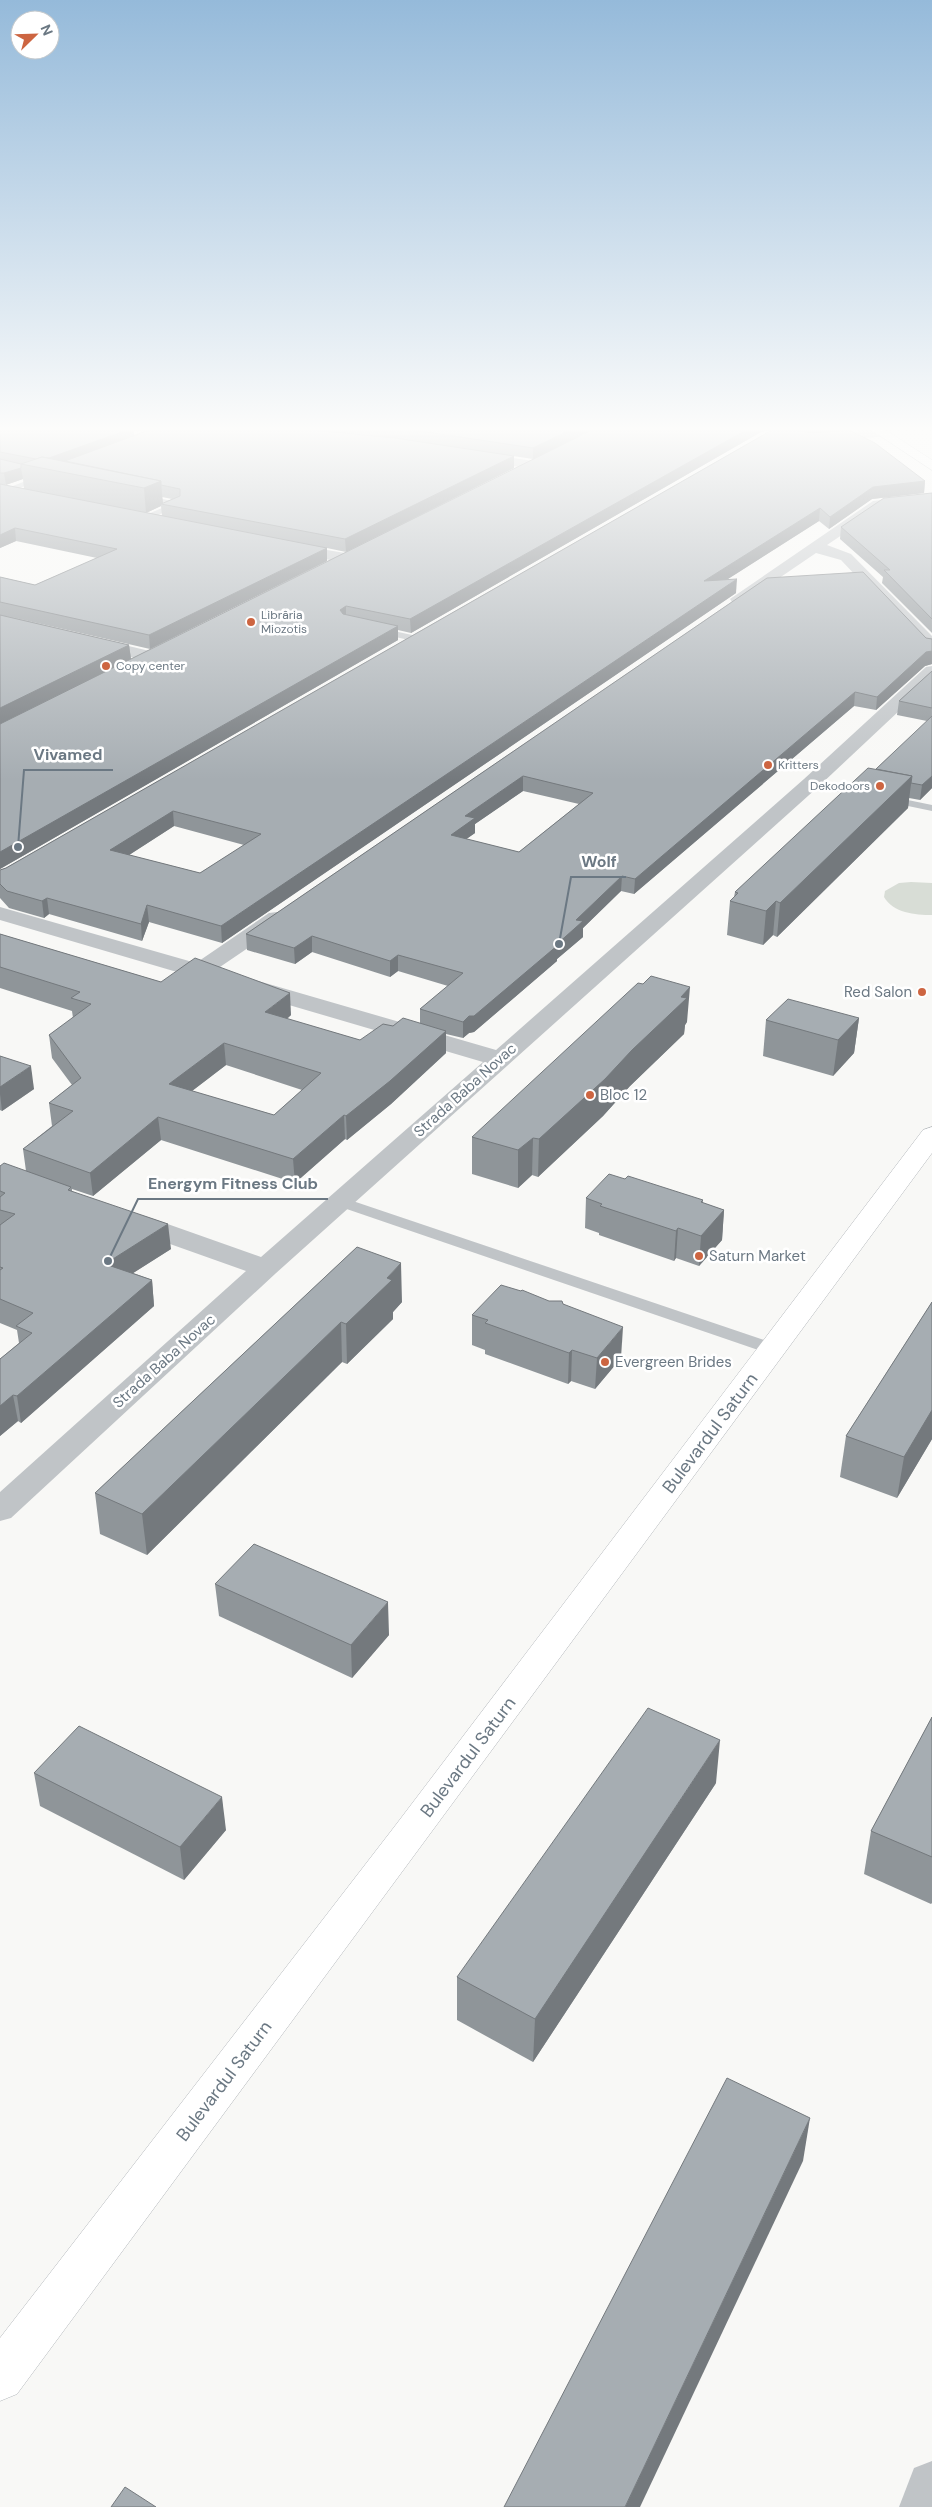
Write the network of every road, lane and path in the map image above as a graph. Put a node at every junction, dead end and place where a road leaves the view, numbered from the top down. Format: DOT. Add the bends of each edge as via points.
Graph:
graph roads {
  1 [pos="281,546"];
  2 [pos="815,546"];
  3 [pos="812,548"];
  4 [pos="362,550"];
  5 [pos="345,558"];
  6 [pos="320,572"];
  7 [pos="725,608"];
  8 [pos="365,628"];
  9 [pos="433,630"];
  10 [pos="76,639"];
  11 [pos="418,639"];
  12 [pos="932,646"];
  13 [pos="168,648"];
  14 [pos="401,649"];
  15 [pos="152,657"];
  16 [pos="134,666"];
  17 [pos="932,671"];
  18 [pos="811,782"];
  19 [pos="932,808"];
  20 [pos="295,906"];
  21 [pos="0,913"];
  22 [pos="200,971"];
  23 [pos="500,1059"];
  24 [pos="932,1135"];
  25 [pos="341,1202"];
  26 [pos="110,1213"];
  27 [pos="265,1268"];
  28 [pos="773,1349"];
  29 [pos="0,1510"];
  30 [pos="0,2377"];
  31 [pos="932,2486"];
  32 [pos="924,2507"];
  1 -- 5 [label="street"];
  2 -- 3 [label="street"];
  3 -- 7 [label="street"];
  3 -- 12 [label="street" via="846,557"];
  4 -- 5 [label="street"];
  5 -- 6 [label="street"];
  8 -- 11 [label="lane"];
  9 -- 11 [label="street"];
  10 -- 15 [label="street"];
  11 -- 14 [label="street"];
  13 -- 15 [label="street"];
  15 -- 16 [label="street"];
  17 -- 18 [label="street, Strada Baba Novac"];
  18 -- 19 [label="lane"];
  18 -- 23 [label="street, Strada Baba Novac"];
  20 -- 22 [label="street"];
  21 -- 22 [label="street"];
  22 -- 23 [label="street"];
  23 -- 25 [label="street, Strada Baba Novac"];
  24 -- 28 [label="main road, Bulevardul Saturn"];
  25 -- 27 [label="street, Strada Baba Novac"];
  25 -- 28 [label="lane"];
  26 -- 27 [label="street"];
  27 -- 29 [label="street, Strada Baba Novac"];
  28 -- 30 [label="main road, Bulevardul Saturn"];
  31 -- 32 [label="street"];
}
